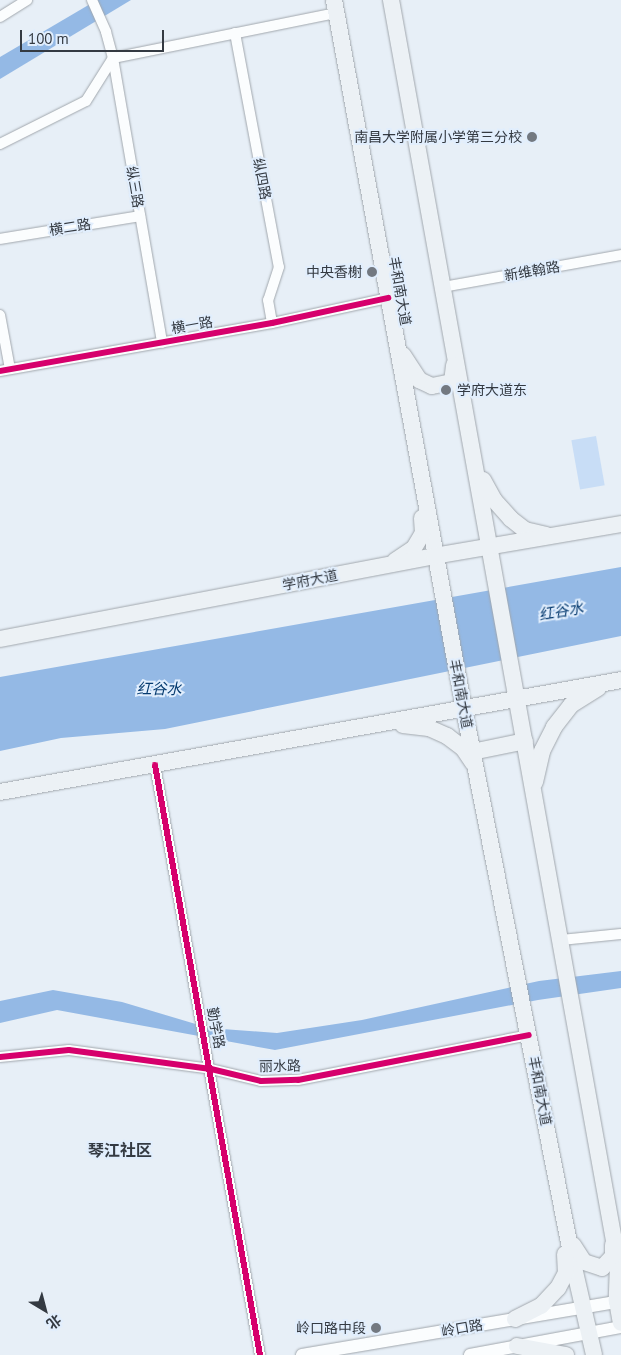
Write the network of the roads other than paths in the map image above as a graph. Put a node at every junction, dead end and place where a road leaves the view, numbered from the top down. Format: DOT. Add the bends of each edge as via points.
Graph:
graph roads {
  1 [pos="92,0"];
  2 [pos="391,0"];
  3 [pos="25,1"];
  4 [pos="336,6"];
  5 [pos="0,17"];
  6 [pos="235,33"];
  7 [pos="113,58"];
  8 [pos="0,144"];
  9 [pos="140,216"];
  10 [pos="0,239"];
  11 [pos="621,255"];
  12 [pos="443,287"];
  13 [pos="388,298"];
  14 [pos="0,315"];
  15 [pos="272,323"];
  16 [pos="451,330"];
  17 [pos="396,339"];
  18 [pos="162,342"];
  19 [pos="5,370"];
  20 [pos="476,466"];
  21 [pos="422,484"];
  22 [pos="621,524"];
  23 [pos="553,536"];
  24 [pos="490,548"];
  25 [pos="434,556"];
  26 [pos="375,567"];
  27 [pos="0,639"];
  28 [pos="614,681"];
  29 [pos="517,698"];
  30 [pos="462,702"];
  31 [pos="386,723"];
  32 [pos="525,741"];
  33 [pos="474,760"];
  34 [pos="155,765"];
  35 [pos="534,789"];
  36 [pos="0,792"];
  37 [pos="621,934"];
  38 [pos="561,940"];
  39 [pos="529,1035"];
  40 [pos="0,1058"];
  41 [pos="211,1069"];
  42 [pos="551,1149"];
  43 [pos="559,1189"];
  44 [pos="616,1226"];
  45 [pos="567,1234"];
  46 [pos="584,1262"];
  47 [pos="619,1301"];
  48 [pos="585,1307"];
  49 [pos="515,1319"];
  50 [pos="621,1323"];
  51 [pos="621,1327"];
  52 [pos="590,1333"];
  53 [pos="516,1346"];
  54 [pos="260,1355"];
  55 [pos="302,1355"];
  56 [pos="470,1355"];
  57 [pos="566,1355"];
  58 [pos="594,1355"];
  1 -- 7 [label="street, 纵三路"];
  2 -- 12 [label="main road"];
  3 -- 5 [label="street"];
  4 -- 6 [label="street"];
  4 -- 13 [label="main road, 丰和南大道"];
  6 -- 7 [label="street"];
  6 -- 15 [label="street, 纵四路" via="279,267 268,300"];
  7 -- 8 [label="street" via="86,101"];
  7 -- 9 [label="street, 纵三路"];
  9 -- 10 [label="street, 横二路"];
  9 -- 18 [label="street, 纵三路"];
  11 -- 12 [label="street, 新维翰路"];
  12 -- 16 [label="main road"];
  13 -- 15 [label="street, 横一路"];
  13 -- 17 [label="main road, 丰和南大道"];
  14 -- 19 [label="street"];
  15 -- 18 [label="street, 横一路"];
  16 -- 17 [label="main road" via="455,375 452,382 441,386 419,380 408,367"];
  16 -- 20 [label="main road"];
  17 -- 21 [label="main road, 丰和南大道"];
  18 -- 19 [label="street, 横一路"];
  20 -- 23 [label="main road" via="494,500 511,519 525,530"];
  20 -- 24 [label="main road"];
  21 -- 25 [label="main road, 丰和南大道"];
  21 -- 26 [label="main road" via="423,533 402,558"];
  22 -- 23 [label="main road, 学府大道"];
  23 -- 24 [label="main road, 学府大道"];
  24 -- 25 [label="main road, 学府大道"];
  24 -- 29 [label="main road"];
  25 -- 26 [label="main road, 学府大道"];
  25 -- 30 [label="main road, 丰和南大道"];
  26 -- 27 [label="main road, 学府大道"];
  28 -- 29 [label="main road"];
  28 -- 35 [label="main road" via="571,705 554,727 542,751"];
  29 -- 30 [label="main road"];
  29 -- 32 [label="main road"];
  30 -- 31 [label="main road"];
  30 -- 33 [label="main road, 丰和南大道"];
  31 -- 33 [label="main road" via="429,728 447,736"];
  31 -- 34 [label="main road"];
  32 -- 33 [label="main road"];
  32 -- 35 [label="main road"];
  33 -- 39 [label="main road, 丰和南大道"];
  34 -- 36 [label="main road"];
  34 -- 41 [label="street, 勤学路"];
  35 -- 38 [label="main road"];
  37 -- 38 [label="street"];
  38 -- 44 [label="main road" via="603,1176"];
  39 -- 41 [label="street, 丽水路" via="298,1080 261,1082"];
  39 -- 42 [label="main road, 丰和南大道"];
  40 -- 41 [label="street, 丽水路" via="69,1050"];
  41 -- 54 [label="street, 勤学路"];
  42 -- 43 [label="main road, 丰和南大道"];
  42 -- 46 [label="main road" via="570,1198"];
  43 -- 45 [label="main road, 丰和南大道"];
  43 -- 49 [label="main road" via="566,1272 558,1288 540,1306"];
  44 -- 46 [label="main road" via="614,1256 607,1266 594,1268"];
  44 -- 47 [label="main road"];
  45 -- 46 [label="main road"];
  45 -- 48 [label="main road, 丰和南大道"];
  46 -- 48 [label="main road"];
  47 -- 48 [label="street, 岭口路"];
  47 -- 50 [label="main road"];
  48 -- 49 [label="street, 岭口路"];
  48 -- 52 [label="main road, 丰和南大道"];
  49 -- 55 [label="street, 岭口路"];
  51 -- 52 [label="street, 岭口路"];
  52 -- 53 [label="street, 岭口路"];
  52 -- 58 [label="main road, 丰和南大道"];
  53 -- 56 [label="street, 岭口路"];
  53 -- 57 [label="main road"];
}
